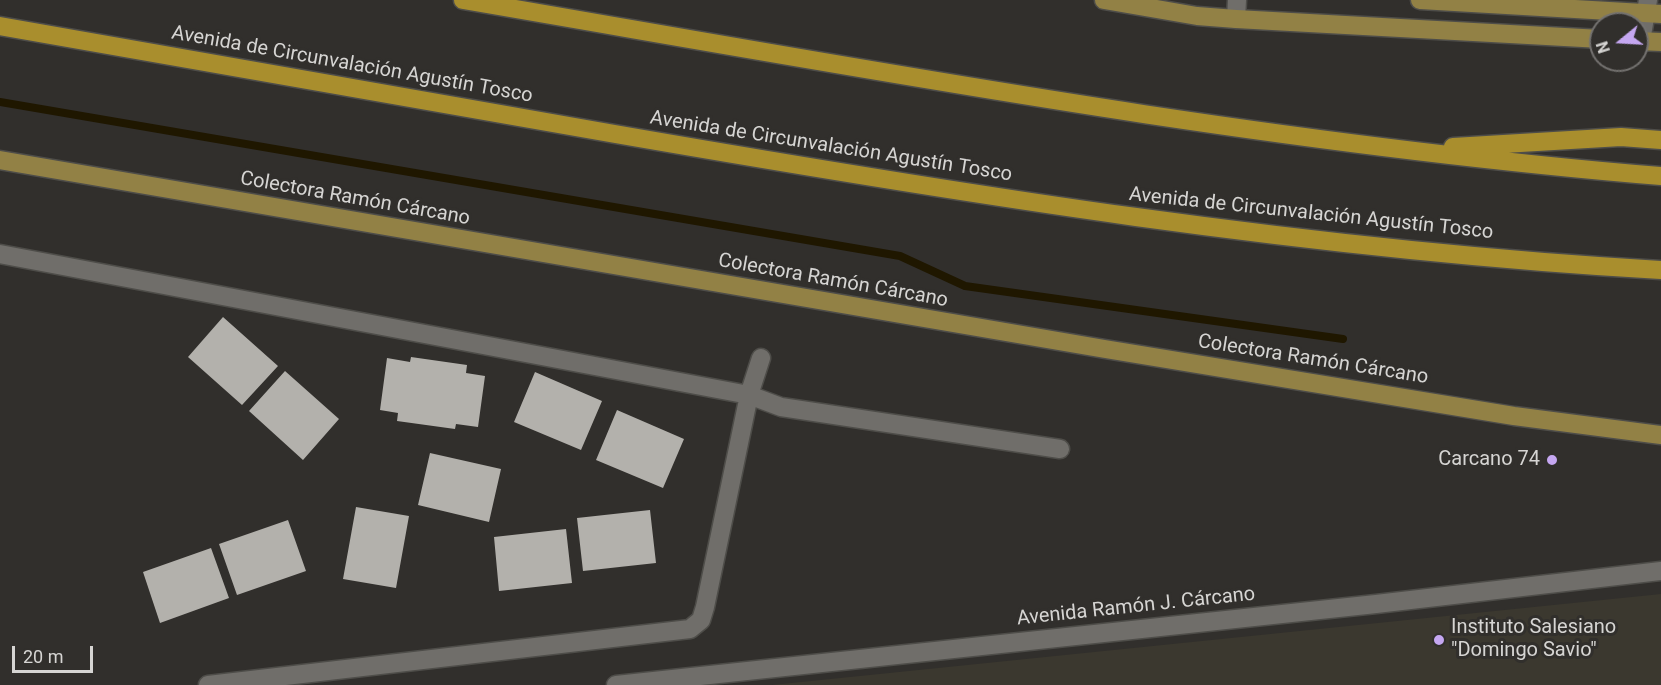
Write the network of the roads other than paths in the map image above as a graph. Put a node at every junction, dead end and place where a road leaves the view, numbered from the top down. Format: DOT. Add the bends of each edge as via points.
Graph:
graph roads {
  1 [pos="463,0"];
  2 [pos="1104,0"];
  3 [pos="1237,0"];
  4 [pos="1420,0"];
  5 [pos="1652,9"];
  6 [pos="1236,19"];
  7 [pos="0,26"];
  8 [pos="1589,38"];
  9 [pos="1661,140"];
  10 [pos="1403,151"];
  11 [pos="0,160"];
  12 [pos="1661,176"];
  13 [pos="0,254"];
  14 [pos="1602,267"];
  15 [pos="1661,270"];
  16 [pos="1661,278"];
  17 [pos="761,358"];
  18 [pos="749,395"];
  19 [pos="1661,435"];
  20 [pos="1060,448"];
  21 [pos="1661,571"];
  22 [pos="208,685"];
  23 [pos="616,685"];
  1 -- 10 [label="highway" via="972,87"];
  2 -- 6 [label="main road"];
  3 -- 6 [label="street"];
  4 -- 5 [label="main road"];
  6 -- 8 [label="main road"];
  7 -- 14 [label="highway, Avenida de Circunvalación Agustín Tosco" via="984,196 1294,237"];
  9 -- 10 [label="highway" via="1621,136"];
  10 -- 12 [label="highway"];
  11 -- 19 [label="main road, Colectora Ramón Cárcano" via="1116,351 1514,416"];
  13 -- 18 [label="street"];
  14 -- 15 [label="highway, Avenida de Circunvalación Agustín Tosco"];
  14 -- 16 [label="highway"];
  17 -- 18 [label="street"];
  18 -- 20 [label="street" via="781,407"];
  18 -- 22 [label="street" via="705,607 701,620 690,629"];
  21 -- 23 [label="street, Avenida Ramón J. Cárcano"];
}
